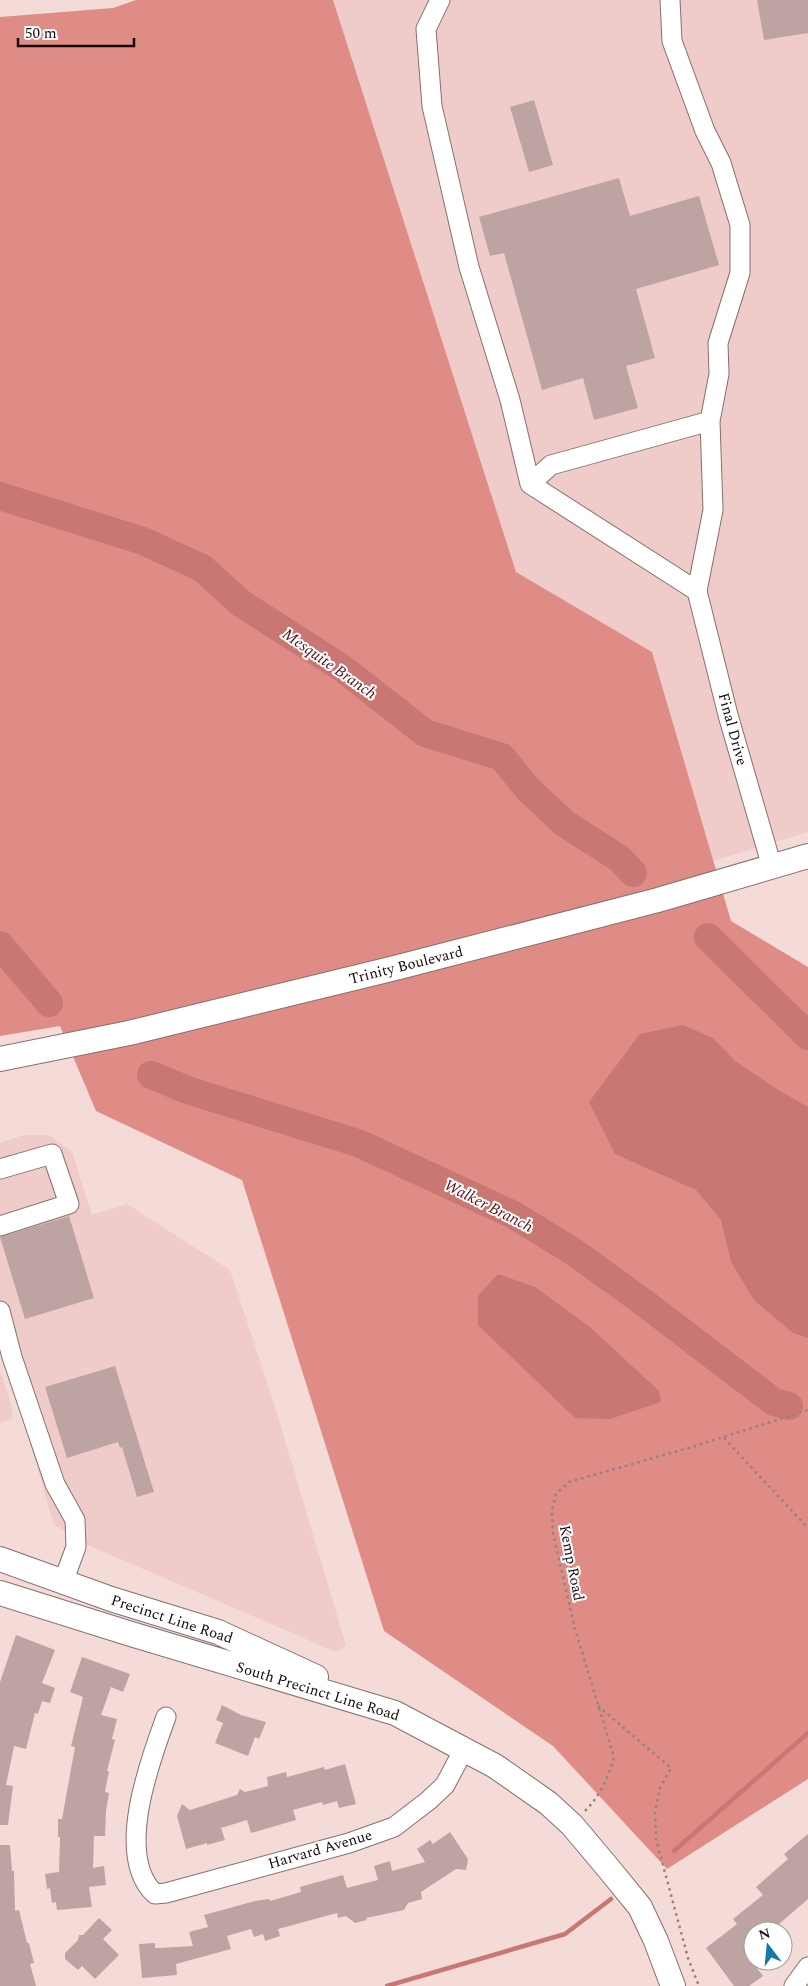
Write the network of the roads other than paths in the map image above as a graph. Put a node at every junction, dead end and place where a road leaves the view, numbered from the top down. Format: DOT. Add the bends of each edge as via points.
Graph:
graph roads {
  1 [pos="440,0"];
  2 [pos="670,0"];
  3 [pos="710,421"];
  4 [pos="530,484"];
  5 [pos="697,591"];
  6 [pos="808,856"];
  7 [pos="772,867"];
  8 [pos="0,1059"];
  9 [pos="0,1169"];
  10 [pos="0,1226"];
  11 [pos="0,1312"];
  12 [pos="0,1559"];
  13 [pos="63,1582"];
  14 [pos="0,1593"];
  15 [pos="395,1713"];
  16 [pos="166,1717"];
  17 [pos="463,1751"];
  18 [pos="673,1986"];
  1 -- 4 [label="street" via="426,29 432,106 469,267 510,400"];
  2 -- 3 [label="street" via="672,41 705,131 721,163 740,225 740,273 718,344 719,374"];
  3 -- 4 [label="street" via="551,465"];
  3 -- 5 [label="street" via="713,510"];
  4 -- 5 [label="street"];
  5 -- 7 [label="street, Final Drive" via="728,715"];
  6 -- 7 [label="main road, Trinity Boulevard"];
  7 -- 8 [label="main road, Trinity Boulevard" via="396,968 129,1033"];
  9 -- 10 [label="street" via="52,1154 69,1204"];
  11 -- 13 [label="street" via="55,1484 75,1520 76,1547"];
  12 -- 13 [label="main road, Precinct Line Road"];
  13 -- 15 [label="main road, Precinct Line Road" via="218,1632"];
  14 -- 15 [label="main road, South Precinct Line Road"];
  15 -- 17 [label="main road, South Precinct Line Road"];
  16 -- 17 [label="street, Harvard Avenue" via="142,1790 137,1825 138,1864 147,1888 155,1894 349,1843 394,1827 445,1785"];
  17 -- 18 [label="main road, South Precinct Line Road" via="521,1783 572,1825 640,1907"];
}
